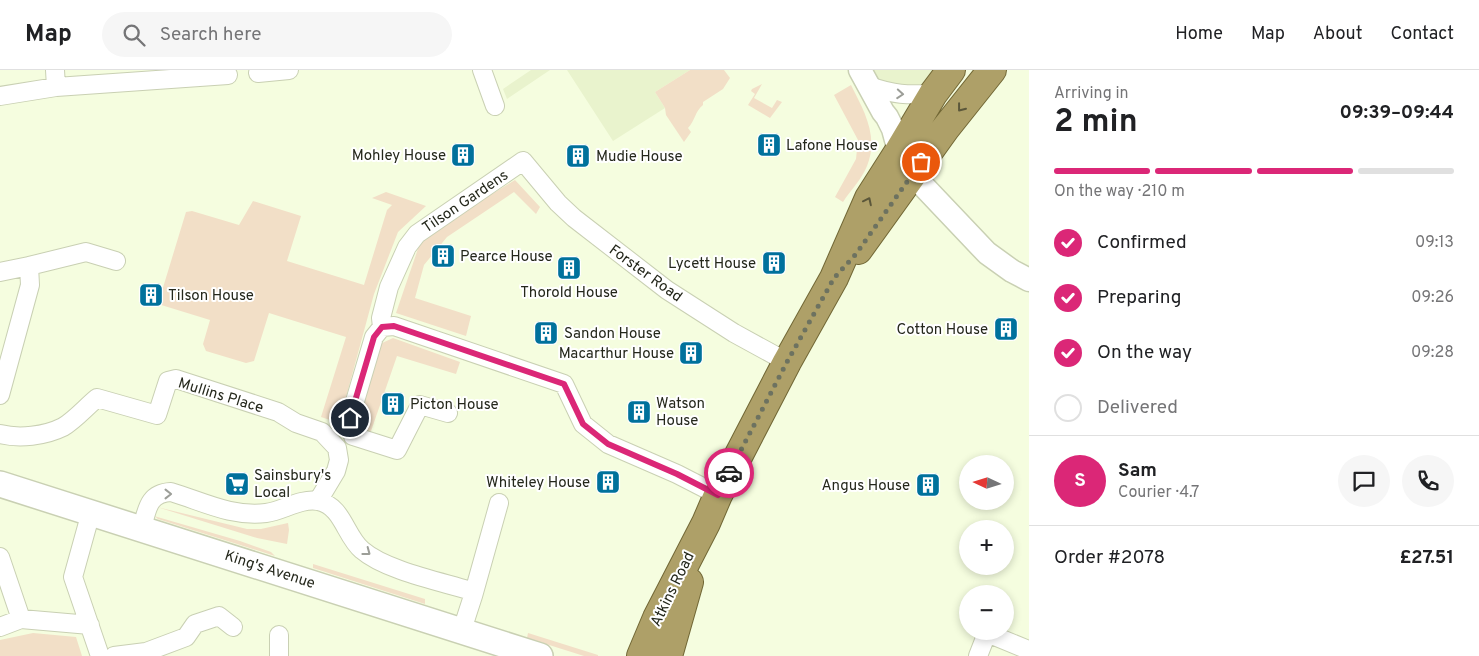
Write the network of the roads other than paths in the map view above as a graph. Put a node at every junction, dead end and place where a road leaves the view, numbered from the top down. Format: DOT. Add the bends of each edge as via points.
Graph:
graph roads {
  1 [pos="289,70"];
  2 [pos="482,70"];
  3 [pos="951,70"];
  4 [pos="992,70"];
  5 [pos="258,72"];
  6 [pos="228,75"];
  7 [pos="865,78"];
  8 [pos="56,79"];
  9 [pos="932,94"];
  10 [pos="0,96"];
  11 [pos="496,106"];
  12 [pos="523,161"];
  13 [pos="901,162"];
  14 [pos="116,261"];
  15 [pos="29,266"];
  16 [pos="0,272"];
  17 [pos="1029,280"];
  18 [pos="382,327"];
  19 [pos="787,362"];
  20 [pos="0,395"];
  21 [pos="448,413"];
  22 [pos="0,434"];
  23 [pos="0,484"];
  24 [pos="718,495"];
  25 [pos="318,501"];
  26 [pos="499,503"];
  27 [pos="91,512"];
  28 [pos="706,523"];
  29 [pos="142,528"];
  30 [pos="0,557"];
  31 [pos="474,596"];
  32 [pos="21,619"];
  33 [pos="90,625"];
  34 [pos="0,626"];
  35 [pos="233,627"];
  36 [pos="462,630"];
  37 [pos="279,636"];
  38 [pos="1026,649"];
  39 [pos="100,656"];
  40 [pos="114,656"];
  41 [pos="279,656"];
  42 [pos="540,656"];
  43 [pos="641,656"];
  44 [pos="668,656"];
  45 [pos="978,656"];
  1 -- 5 [label="street"];
  2 -- 11 [label="street"];
  3 -- 9 [label="highway"];
  4 -- 13 [label="highway, one-way" via="945,129"];
  6 -- 8 [label="street"];
  7 -- 9 [label="street, one-way" via="889,93"];
  7 -- 13 [label="street" via="888,116"];
  8 -- 10 [label="street"];
  9 -- 13 [label="highway"];
  12 -- 18 [label="street, Tilson Gardens" via="417,234 407,247 389,287 381,318"];
  12 -- 19 [label="street, Forster Road" via="574,218 667,290"];
  13 -- 17 [label="street" via="987,253"];
  13 -- 19 [label="highway, Atkins Road" via="869,198 834,278"];
  14 -- 15 [label="street" via="86,252"];
  15 -- 16 [label="street"];
  15 -- 20 [label="street" via="30,285"];
  18 -- 21 [label="street, Tilson Gardens" via="374,337 350,418 353,436 397,450 420,405"];
  18 -- 24 [label="street" via="394,326 564,384 583,424 608,444"];
  19 -- 24 [label="highway, Atkins Road"];
  22 -- 25 [label="street, Mullins Place" via="40,434 63,426 97,398 157,415 168,381 176,379 278,412 296,423 322,432 337,448 339,460"];
  23 -- 27 [label="main road, King's Avenue"];
  24 -- 28 [label="highway, Atkins Road"];
  29 -- 25 [label="street, one-way" via="150,502 162,493 171,492 230,512 267,513"];
  25 -- 31 [label="street, one-way" via="330,506 361,550 382,564 468,590"];
  26 -- 31 [label="street"];
  27 -- 29 [label="main road, King's Avenue"];
  27 -- 33 [label="street" via="73,577"];
  28 -- 43 [label="highway, Atkins Road" via="656,618"];
  28 -- 44 [label="highway, Atkins Road"];
  29 -- 36 [label="main road, King's Avenue"];
  30 -- 32 [label="street"];
  31 -- 36 [label="street"];
  32 -- 33 [label="street"];
  32 -- 34 [label="street"];
  33 -- 39 [label="street"];
  35 -- 40 [label="street" via="219,616 195,624 186,637 146,652"];
  36 -- 42 [label="main road, King's Avenue"];
  37 -- 41 [label="street"];
  38 -- 45 [label="street" via="987,633"];
}
